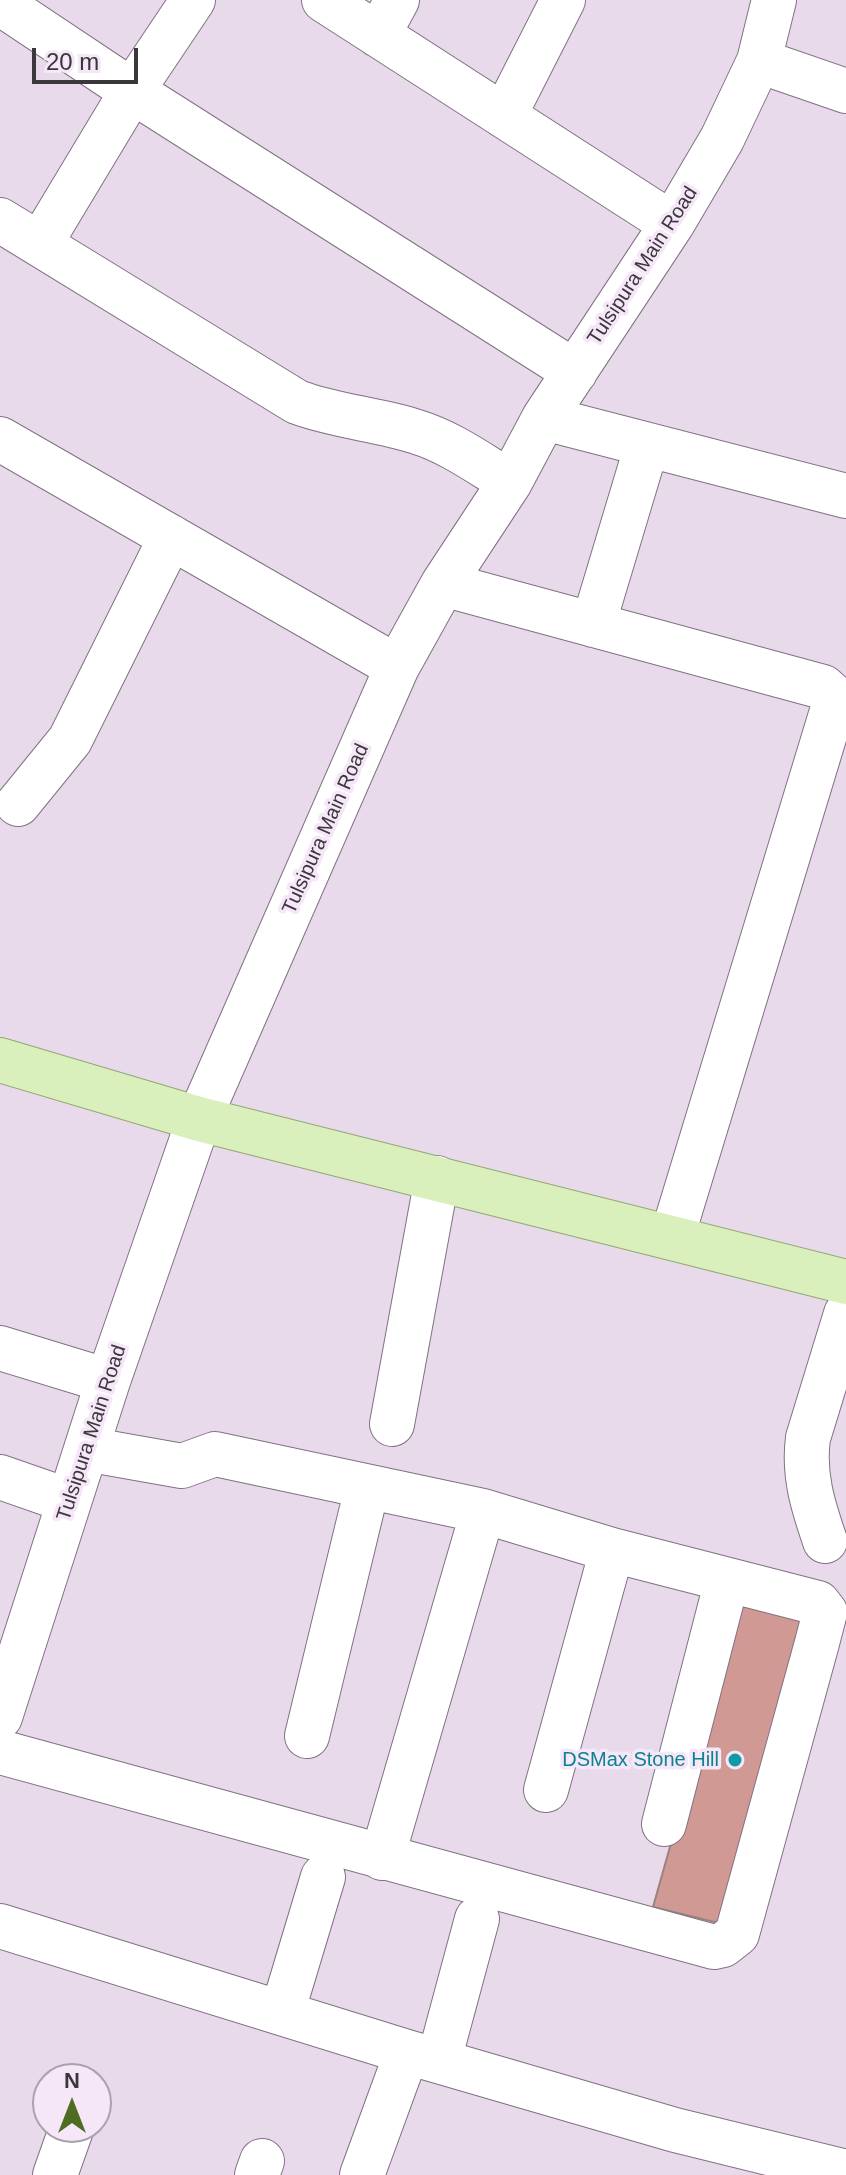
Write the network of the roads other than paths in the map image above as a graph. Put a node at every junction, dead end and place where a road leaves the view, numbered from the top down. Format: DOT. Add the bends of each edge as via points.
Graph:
graph roads {
  1 [pos="193,0"];
  2 [pos="324,0"];
  3 [pos="563,0"];
  4 [pos="774,0"];
  5 [pos="0,3"];
  6 [pos="388,18"];
  7 [pos="759,61"];
  8 [pos="132,91"];
  9 [pos="846,91"];
  10 [pos="504,116"];
  11 [pos="0,220"];
  12 [pos="672,224"];
  13 [pos="40,244"];
  14 [pos="575,372"];
  15 [pos="544,418"];
  16 [pos="2,444"];
  17 [pos="647,445"];
  18 [pos="510,482"];
  19 [pos="846,496"];
  20 [pos="171,537"];
  21 [pos="443,584"];
  22 [pos="593,625"];
  23 [pos="397,667"];
  24 [pos="839,696"];
  25 [pos="18,804"];
  26 [pos="0,1060"];
  27 [pos="199,1119"];
  28 [pos="437,1178"];
  29 [pos="672,1237"];
  30 [pos="846,1282"];
  31 [pos="846,1314"];
  32 [pos="0,1348"];
  33 [pos="108,1381"];
  34 [pos="392,1424"];
  35 [pos="86,1449"];
  36 [pos="0,1477"];
  37 [pos="367,1488"];
  38 [pos="69,1501"];
  39 [pos="483,1511"];
  40 [pos="825,1541"];
  41 [pos="612,1550"];
  42 [pos="727,1580"];
  43 [pos="12,1637"];
  44 [pos="0,1717"];
  45 [pos="307,1736"];
  46 [pos="0,1752"];
  47 [pos="546,1790"];
  48 [pos="664,1824"];
  49 [pos="382,1858"];
  50 [pos="323,1877"];
  51 [pos="477,1919"];
  52 [pos="0,1926"];
  53 [pos="282,2013"];
  54 [pos="423,2056"];
  55 [pos="66,2143"];
  56 [pos="719,2158"];
  57 [pos="846,2172"];
  58 [pos="55,2175"];
  59 [pos="362,2175"];
  1 -- 8 [label="street"];
  2 -- 6 [label="street"];
  3 -- 10 [label="street"];
  4 -- 7 [label="street, Tulsipura Main Road"];
  5 -- 8 [label="street"];
  6 -- 10 [label="street"];
  7 -- 9 [label="street"];
  7 -- 12 [label="street, Tulsipura Main Road" via="722,139"];
  8 -- 13 [label="street"];
  8 -- 14 [label="street"];
  10 -- 12 [label="street"];
  11 -- 13 [label="street"];
  12 -- 14 [label="street, Tulsipura Main Road"];
  13 -- 18 [label="street" via="297,402 328,414 420,432"];
  14 -- 15 [label="street, Tulsipura Main Road"];
  15 -- 17 [label="street"];
  15 -- 18 [label="street, Tulsipura Main Road"];
  16 -- 20 [label="street"];
  17 -- 19 [label="street"];
  17 -- 22 [label="street"];
  18 -- 21 [label="street, Tulsipura Main Road"];
  20 -- 23 [label="street"];
  20 -- 25 [label="street" via="70,740"];
  21 -- 22 [label="street"];
  21 -- 23 [label="street, Tulsipura Main Road"];
  22 -- 24 [label="street" via="823,687"];
  23 -- 27 [label="street, Tulsipura Main Road"];
  24 -- 29 [label="street"];
  26 -- 27 [label="main road"];
  27 -- 28 [label="main road"];
  27 -- 33 [label="street, Tulsipura Main Road"];
  28 -- 29 [label="main road"];
  28 -- 34 [label="street"];
  29 -- 30 [label="main road"];
  31 -- 40 [label="street" via="805,1459 809,1495"];
  32 -- 33 [label="street"];
  33 -- 35 [label="street, Tulsipura Main Road"];
  35 -- 37 [label="street" via="182,1466 215,1454"];
  35 -- 38 [label="street, Tulsipura Main Road"];
  36 -- 38 [label="street"];
  37 -- 39 [label="street"];
  37 -- 45 [label="street"];
  38 -- 43 [label="street, Tulsipura Main Road"];
  39 -- 41 [label="street"];
  39 -- 49 [label="street"];
  41 -- 42 [label="street"];
  41 -- 47 [label="street"];
  42 -- 48 [label="street"];
  42 -- 49 [label="street" via="818,1603 825,1612 732,1940 714,1947"];
  43 -- 44 [label="street, Tulsipura Main Road"];
  46 -- 49 [label="street"];
  50 -- 53 [label="street"];
  51 -- 54 [label="street"];
  52 -- 53 [label="street"];
  53 -- 54 [label="street"];
  54 -- 56 [label="street" via="675,2130"];
  54 -- 59 [label="street"];
  55 -- 58 [label="street"];
  56 -- 57 [label="street"];
}
